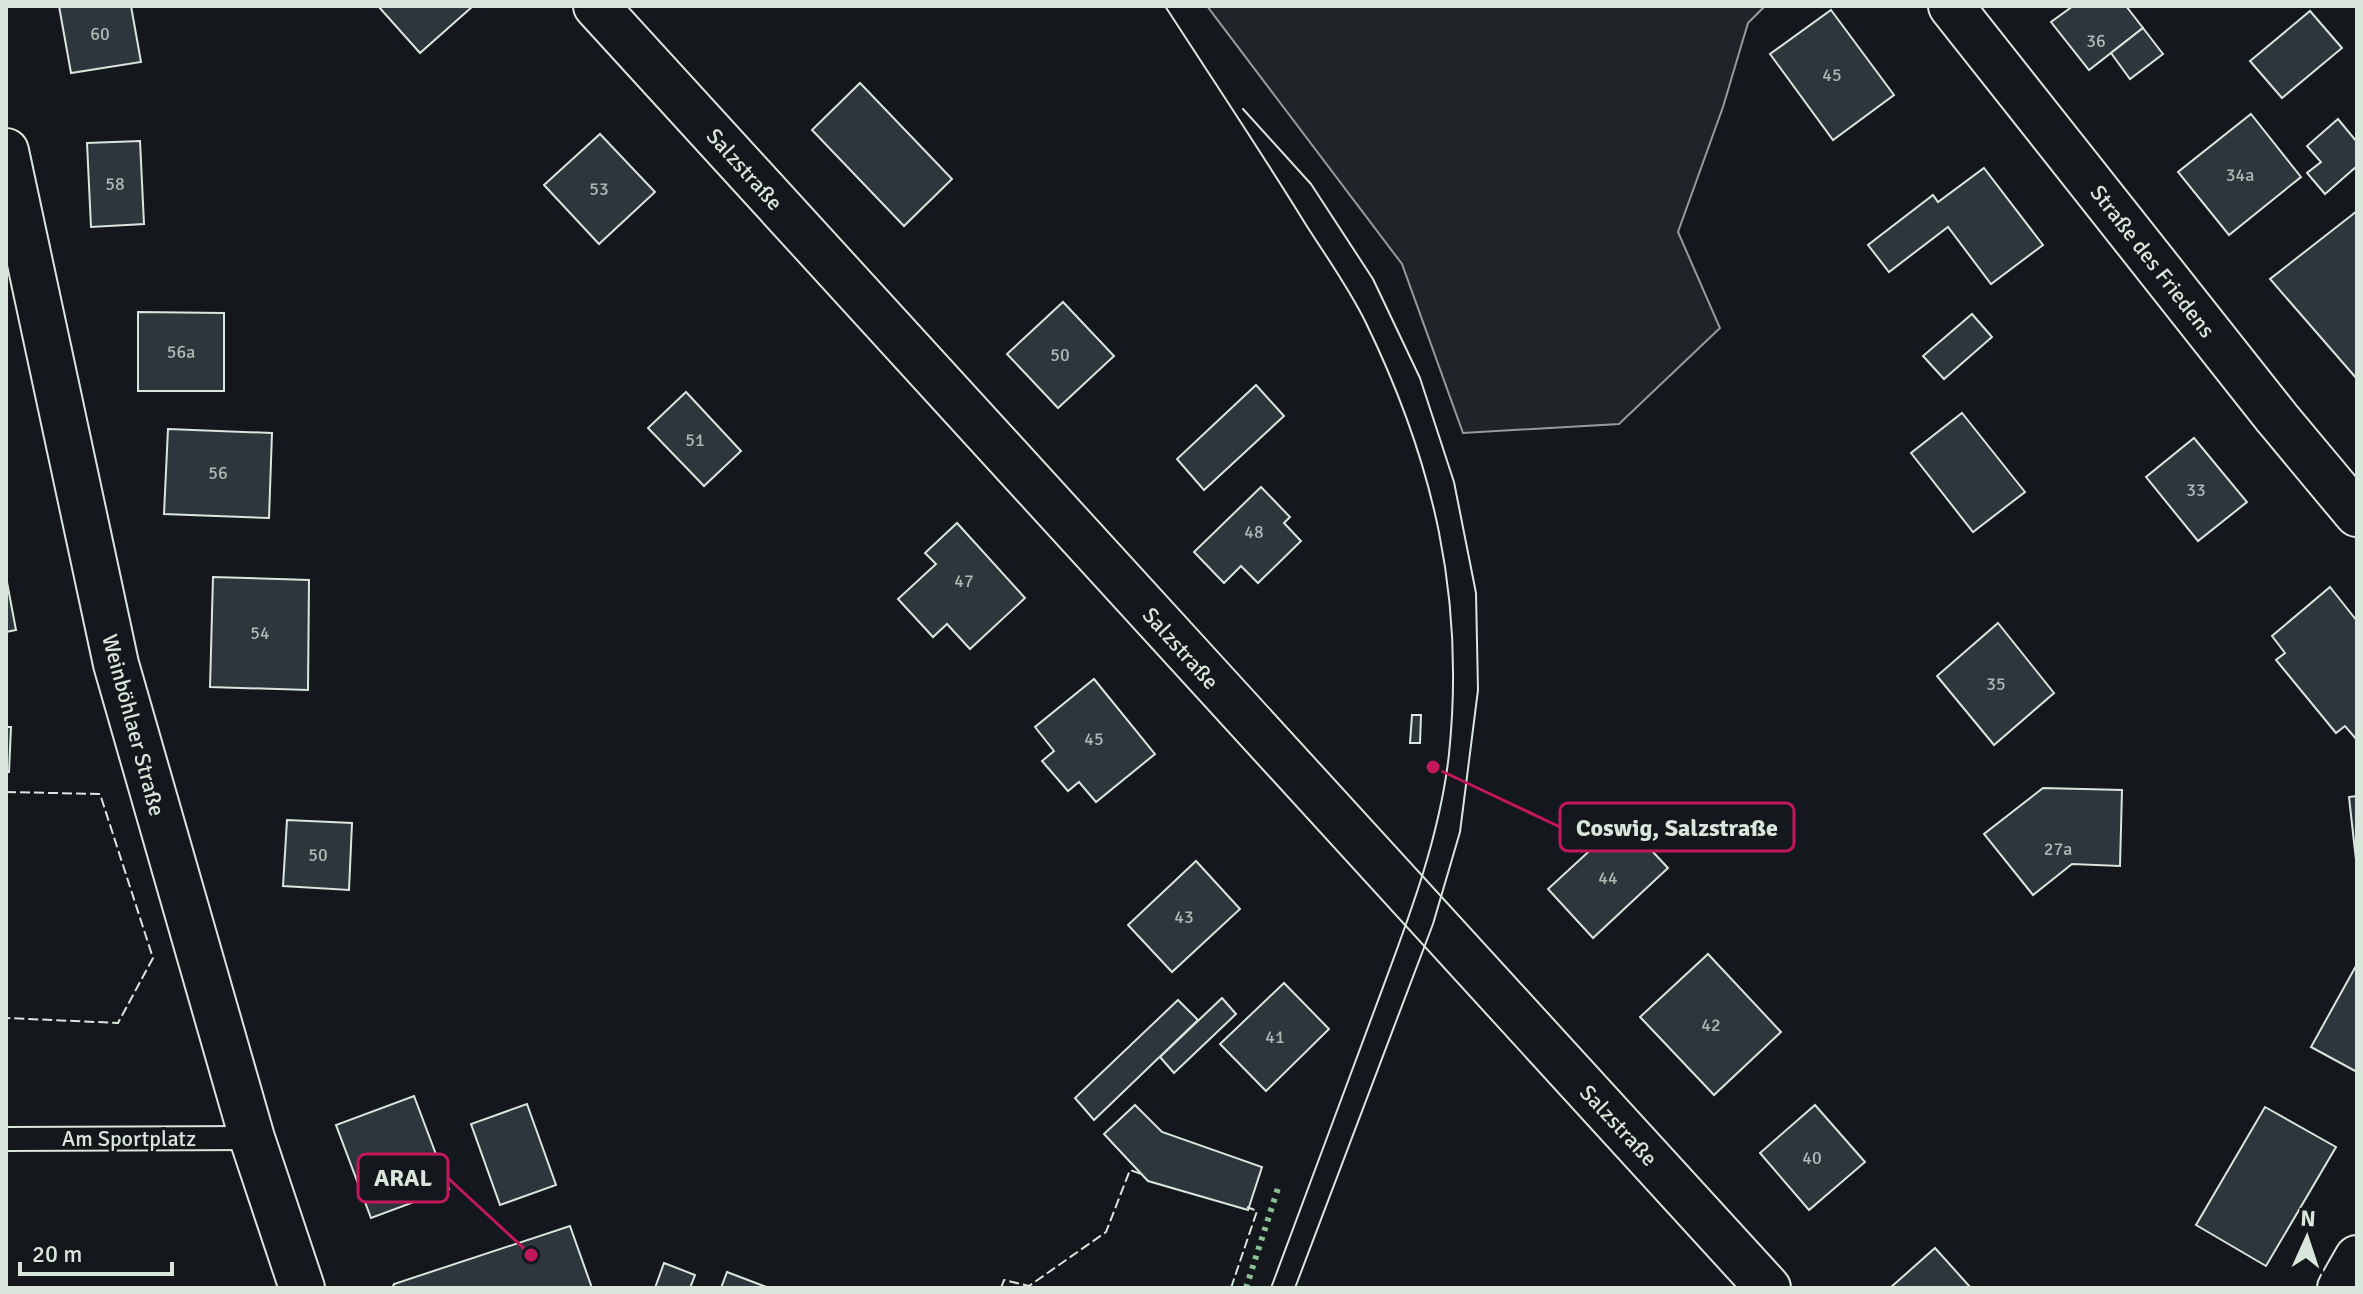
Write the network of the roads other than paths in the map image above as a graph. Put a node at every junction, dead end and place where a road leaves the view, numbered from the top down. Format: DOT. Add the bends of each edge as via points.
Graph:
graph roads {
  1 [pos="596,6"];
  2 [pos="1951,6"];
  3 [pos="6,151"];
  4 [pos="2357,514"];
  5 [pos="252,1138"];
  6 [pos="6,1139"];
  7 [pos="2357,1258"];
  8 [pos="302,1288"];
  9 [pos="1768,1288"];
  10 [pos="2340,1288"];
  1 -- 9 [label="street, Salzstraße"];
  2 -- 4 [label="street, Straße des Friedens"];
  3 -- 5 [label="street, Weinböhlaer Straße" via="116,664"];
  5 -- 6 [label="lane, Am Sportplatz"];
  5 -- 8 [label="street, Weinböhlaer Straße"];
  7 -- 10 [label="street"];
}
